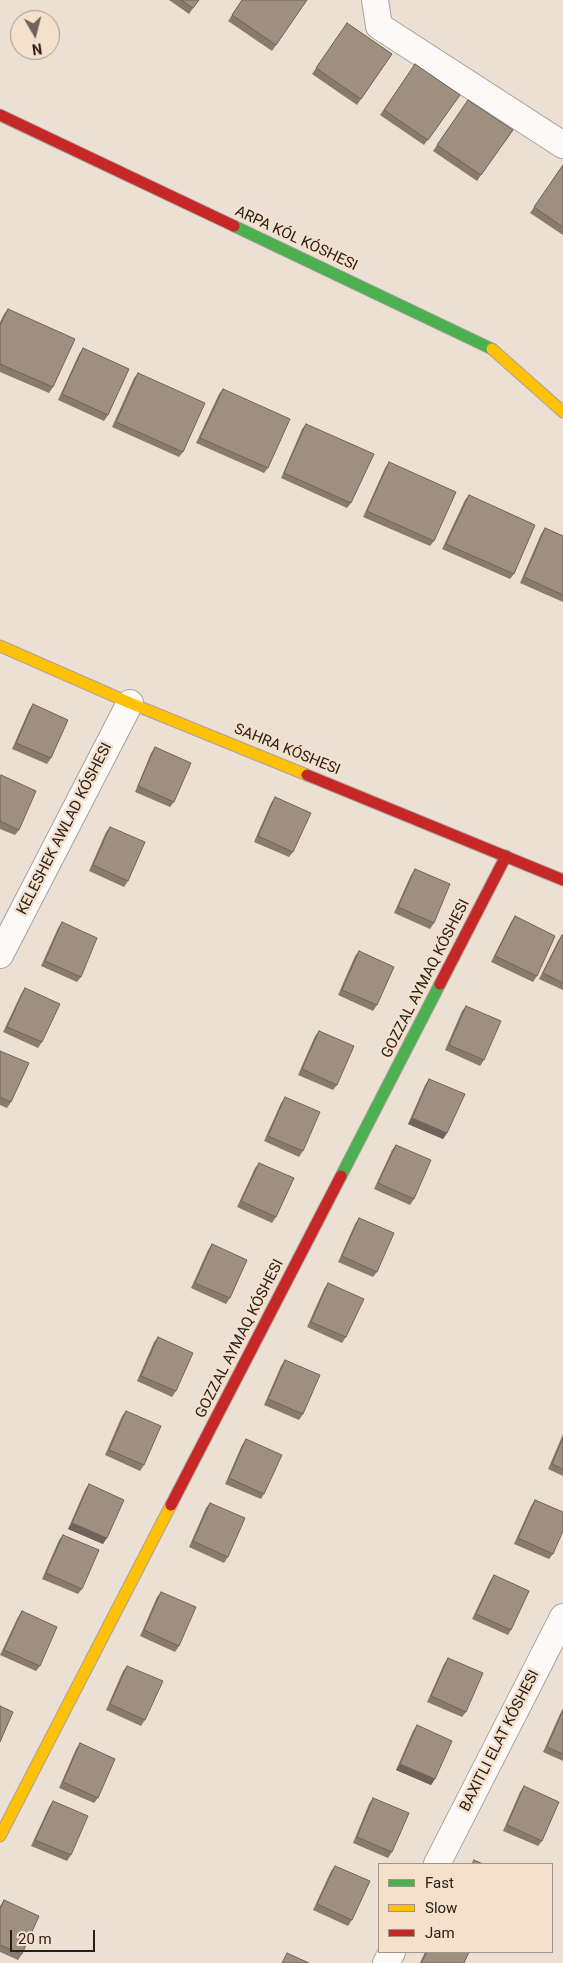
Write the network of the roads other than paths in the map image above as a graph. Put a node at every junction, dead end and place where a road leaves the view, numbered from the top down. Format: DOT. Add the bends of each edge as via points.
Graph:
graph roads {
  1 [pos="374,0"];
  2 [pos="0,115"];
  3 [pos="563,145"];
  4 [pos="563,412"];
  5 [pos="0,646"];
  6 [pos="130,703"];
  7 [pos="506,856"];
  8 [pos="563,880"];
  9 [pos="0,955"];
  10 [pos="563,1617"];
  11 [pos="0,1836"];
  12 [pos="438,1863"];
  1 -- 3 [label="street" via="379,26"];
  2 -- 4 [label="street, ARPA KÓL KÓSHESI" via="490,347"];
  5 -- 6 [label="street, SAHRA KÓSHESI"];
  6 -- 7 [label="street, SAHRA KÓSHESI"];
  6 -- 9 [label="street, KELESHEK AWLAD KÓSHESI"];
  7 -- 8 [label="street, SAHRA KÓSHESI"];
  7 -- 11 [label="street, GOZZAL AYMAQ KÓSHESI"];
  10 -- 12 [label="street"];
}
